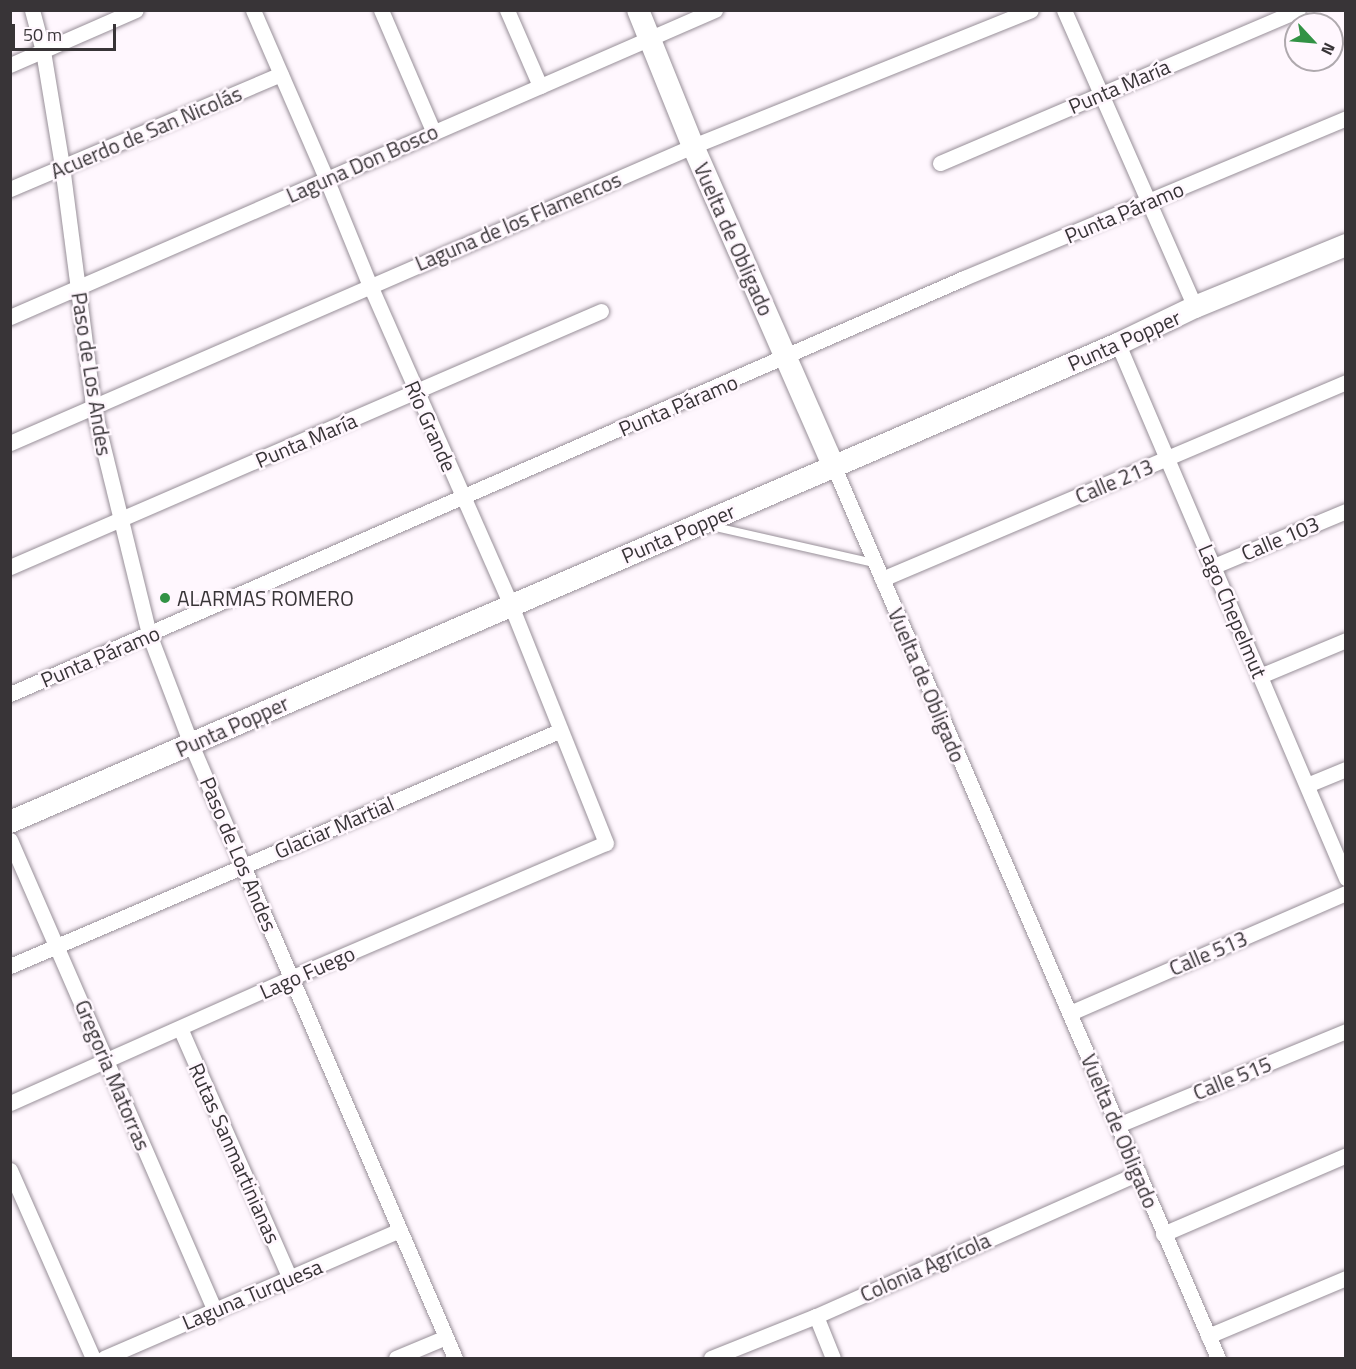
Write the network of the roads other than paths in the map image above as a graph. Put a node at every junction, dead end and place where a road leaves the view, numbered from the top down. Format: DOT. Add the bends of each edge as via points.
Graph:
graph roads {
  1 [pos="32,10"];
  2 [pos="136,10"];
  3 [pos="253,10"];
  4 [pos="381,10"];
  5 [pos="507,10"];
  6 [pos="638,10"];
  7 [pos="715,10"];
  8 [pos="1031,10"];
  9 [pos="1064,10"];
  10 [pos="1298,10"];
  11 [pos="650,38"];
  12 [pos="43,51"];
  13 [pos="10,65"];
  14 [pos="281,74"];
  15 [pos="540,86"];
  16 [pos="1100,93"];
  17 [pos="1346,118"];
  18 [pos="434,132"];
  19 [pos="693,146"];
  20 [pos="940,163"];
  21 [pos="62,166"];
  22 [pos="326,178"];
  23 [pos="10,189"];
  24 [pos="1148,202"];
  25 [pos="1346,245"];
  26 [pos="370,286"];
  27 [pos="78,288"];
  28 [pos="1195,307"];
  29 [pos="601,310"];
  30 [pos="10,317"];
  31 [pos="1118,344"];
  32 [pos="786,358"];
  33 [pos="1346,382"];
  34 [pos="416,392"];
  35 [pos="93,406"];
  36 [pos="10,443"];
  37 [pos="1168,457"];
  38 [pos="833,465"];
  39 [pos="462,498"];
  40 [pos="1346,511"];
  41 [pos="119,520"];
  42 [pos="700,523"];
  43 [pos="876,563"];
  44 [pos="1214,566"];
  45 [pos="10,567"];
  46 [pos="882,579"];
  47 [pos="511,605"];
  48 [pos="150,634"];
  49 [pos="1346,640"];
  50 [pos="1260,676"];
  51 [pos="10,694"];
  52 [pos="559,730"];
  53 [pos="191,744"];
  54 [pos="1346,769"];
  55 [pos="1306,785"];
  56 [pos="10,822"];
  57 [pos="10,840"];
  58 [pos="606,843"];
  59 [pos="243,866"];
  60 [pos="1346,878"];
  61 [pos="1346,893"];
  62 [pos="57,945"];
  63 [pos="10,966"];
  64 [pos="293,978"];
  65 [pos="1070,1012"];
  66 [pos="180,1028"];
  67 [pos="1346,1031"];
  68 [pos="107,1060"];
  69 [pos="10,1103"];
  70 [pos="1118,1125"];
  71 [pos="1346,1155"];
  72 [pos="10,1170"];
  73 [pos="1139,1173"];
  74 [pos="400,1230"];
  75 [pos="1163,1234"];
  76 [pos="290,1278"];
  77 [pos="1346,1278"];
  78 [pos="215,1311"];
  79 [pos="816,1316"];
  80 [pos="1208,1336"];
  81 [pos="446,1337"];
  82 [pos="93,1359"];
  83 [pos="104,1359"];
  84 [pos="396,1359"];
  85 [pos="455,1359"];
  86 [pos="711,1359"];
  87 [pos="833,1359"];
  88 [pos="1218,1359"];
  1 -- 12 [label="street, Paso de Los Andes"];
  2 -- 12 [label="street"];
  3 -- 14 [label="street, Río Grande"];
  4 -- 18 [label="street"];
  5 -- 15 [label="street"];
  6 -- 11 [label="street, Vuelta de Obligado"];
  7 -- 11 [label="street, Laguna Don Bosco"];
  8 -- 19 [label="street, Laguna de los Flamencos"];
  9 -- 16 [label="street"];
  10 -- 16 [label="street, Punta María"];
  11 -- 15 [label="street, Laguna Don Bosco"];
  11 -- 19 [label="street, Vuelta de Obligado"];
  12 -- 13 [label="street"];
  12 -- 21 [label="street, Paso de Los Andes"];
  14 -- 21 [label="street, Acuerdo de San Nicolás"];
  14 -- 22 [label="street, Río Grande"];
  15 -- 18 [label="street, Laguna Don Bosco"];
  16 -- 20 [label="street, Punta María"];
  16 -- 24 [label="street"];
  17 -- 24 [label="street, Punta Páramo"];
  18 -- 22 [label="street, Laguna Don Bosco"];
  19 -- 26 [label="street, Laguna de los Flamencos"];
  19 -- 32 [label="street, Vuelta de Obligado"];
  21 -- 23 [label="street, Acuerdo de San Nicolás"];
  21 -- 27 [label="street, Paso de Los Andes"];
  22 -- 26 [label="street, Río Grande"];
  22 -- 27 [label="street, Laguna Don Bosco"];
  24 -- 28 [label="street"];
  24 -- 32 [label="street, Punta Páramo" via="964,278"];
  25 -- 28 [label="street, Punta Popper"];
  26 -- 34 [label="street, Río Grande"];
  26 -- 35 [label="street, Laguna de los Flamencos"];
  27 -- 30 [label="street, Laguna Don Bosco"];
  27 -- 35 [label="street, Paso de Los Andes"];
  28 -- 31 [label="street, Punta Popper"];
  29 -- 34 [label="street, Punta María"];
  31 -- 37 [label="street, Lago Chepelmut"];
  31 -- 38 [label="street, Punta Popper"];
  32 -- 38 [label="street, Vuelta de Obligado"];
  32 -- 39 [label="street, Punta Páramo"];
  33 -- 37 [label="street, Calle 213"];
  34 -- 39 [label="street, Río Grande"];
  34 -- 41 [label="street, Punta María"];
  35 -- 36 [label="street, Laguna de los Flamencos"];
  35 -- 41 [label="street, Paso de Los Andes"];
  37 -- 44 [label="street, Lago Chepelmut"];
  37 -- 46 [label="street, Calle 213"];
  38 -- 42 [label="street, Punta Popper"];
  38 -- 43 [label="street, Vuelta de Obligado"];
  39 -- 47 [label="street, Río Grande"];
  39 -- 48 [label="street, Punta Páramo"];
  40 -- 44 [label="street, Calle 103"];
  41 -- 45 [label="street, Punta María"];
  41 -- 48 [label="street, Paso de Los Andes"];
  42 -- 43 [label="lane"];
  42 -- 47 [label="street, Punta Popper"];
  43 -- 46 [label="street, Vuelta de Obligado"];
  44 -- 50 [label="street, Lago Chepelmut"];
  46 -- 65 [label="street, Vuelta de Obligado" via="1026,919"];
  47 -- 52 [label="street, Río Grande"];
  47 -- 53 [label="street, Punta Popper"];
  48 -- 51 [label="street, Punta Páramo"];
  48 -- 53 [label="street, Paso de Los Andes"];
  49 -- 50 [label="street"];
  50 -- 55 [label="street, Lago Chepelmut"];
  52 -- 58 [label="street, Río Grande"];
  52 -- 59 [label="street, Glaciar Martial"];
  53 -- 56 [label="street, Punta Popper"];
  53 -- 59 [label="street, Paso de Los Andes"];
  54 -- 55 [label="street"];
  55 -- 60 [label="street, Lago Chepelmut"];
  57 -- 62 [label="street, Gregoria Matorras"];
  58 -- 64 [label="street, Lago Fuego"];
  59 -- 62 [label="street, Glaciar Martial"];
  59 -- 64 [label="street, Paso de Los Andes"];
  61 -- 65 [label="street, Calle 513"];
  62 -- 63 [label="street, Glaciar Martial"];
  62 -- 68 [label="street, Gregoria Matorras"];
  64 -- 66 [label="street, Lago Fuego"];
  64 -- 74 [label="street, Paso de Los Andes"];
  65 -- 70 [label="street, Vuelta de Obligado"];
  66 -- 68 [label="street, Lago Fuego"];
  66 -- 76 [label="street, Rutas Sanmartinianas"];
  67 -- 70 [label="street, Calle 515"];
  68 -- 69 [label="street, Lago Fuego"];
  68 -- 78 [label="street, Gregoria Matorras"];
  70 -- 73 [label="street, Vuelta de Obligado"];
  71 -- 75 [label="street"];
  72 -- 82 [label="street"];
  73 -- 75 [label="street, Vuelta de Obligado"];
  73 -- 79 [label="street, Colonia Agrícola"];
  74 -- 76 [label="street, Laguna Turquesa"];
  74 -- 81 [label="street, Paso de Los Andes"];
  75 -- 80 [label="street, Vuelta de Obligado"];
  76 -- 78 [label="street, Laguna Turquesa"];
  77 -- 80 [label="street"];
  78 -- 83 [label="street, Laguna Turquesa"];
  79 -- 86 [label="street, Colonia Agrícola"];
  79 -- 87 [label="street"];
  80 -- 88 [label="street, Vuelta de Obligado"];
  81 -- 84 [label="street"];
  81 -- 85 [label="street, Paso de Los Andes"];
}
